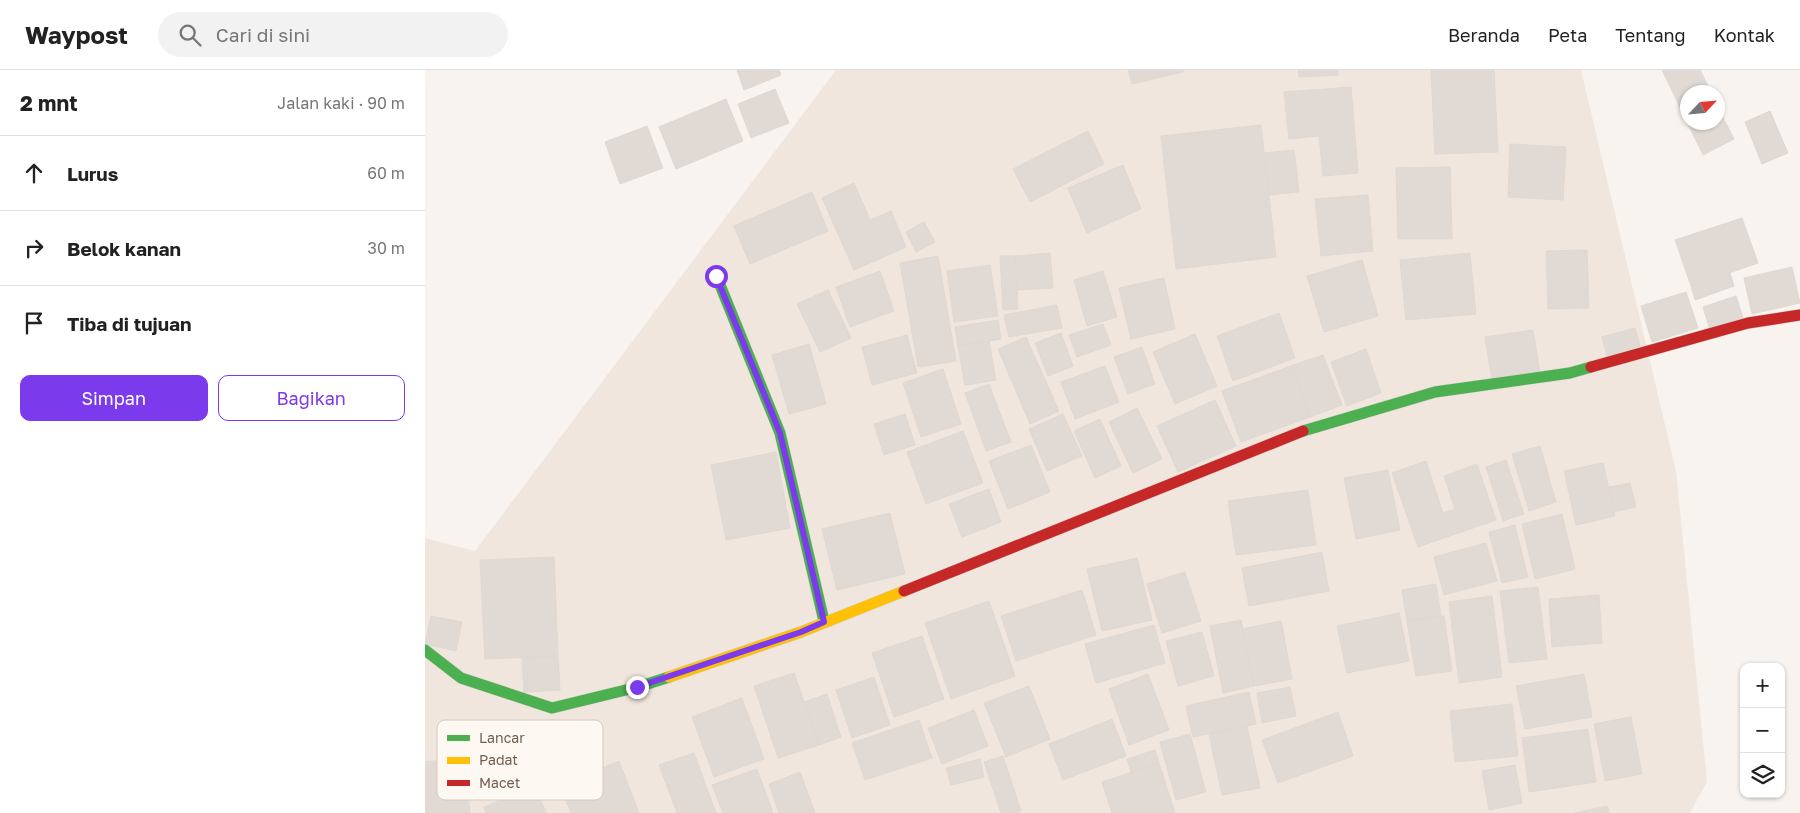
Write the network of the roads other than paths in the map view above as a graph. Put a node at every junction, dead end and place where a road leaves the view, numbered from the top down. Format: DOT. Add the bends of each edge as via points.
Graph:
graph roads {
  1 [pos="716,276"];
  2 [pos="1800,316"];
  3 [pos="824,622"];
  4 [pos="425,650"];
  1 -- 3 [label="street" via="780,433"];
  2 -- 3 [label="street" via="1748,323 1570,373 1435,392 1314,427"];
  3 -- 4 [label="street" via="637,687 552,708 461,678"];
}
